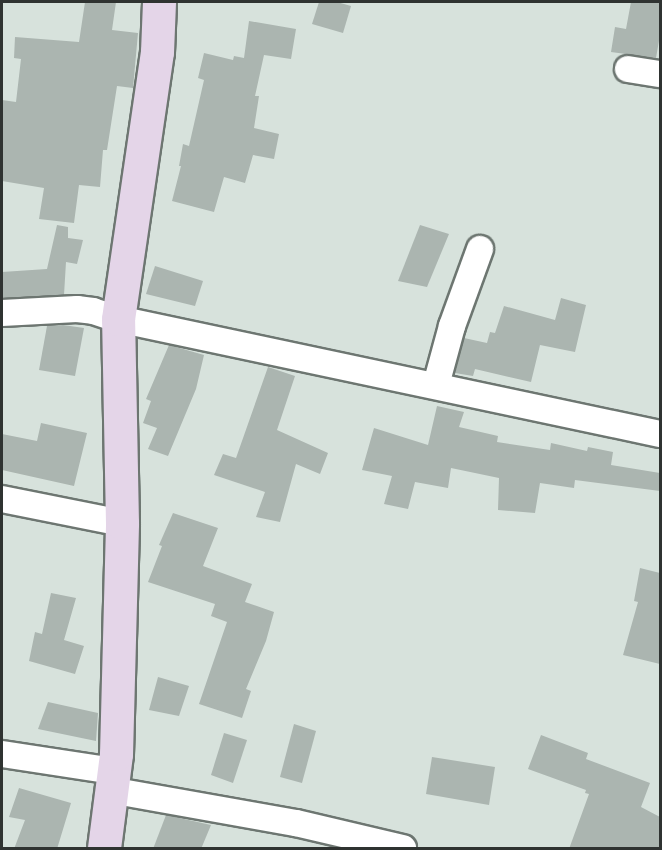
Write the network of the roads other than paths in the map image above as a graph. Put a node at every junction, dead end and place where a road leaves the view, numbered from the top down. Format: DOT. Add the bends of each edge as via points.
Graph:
graph roads {
  1 [pos="159,2"];
  2 [pos="628,69"];
  3 [pos="660,74"];
  4 [pos="480,249"];
  5 [pos="2,313"];
  6 [pos="118,319"];
  7 [pos="436,385"];
  8 [pos="660,434"];
  9 [pos="2,499"];
  10 [pos="122,522"];
  11 [pos="2,754"];
  12 [pos="112,780"];
  13 [pos="104,849"];
  14 [pos="403,849"];
  1 -- 6 [label="main road" via="157,52"];
  2 -- 3 [label="street"];
  4 -- 7 [label="street"];
  5 -- 6 [label="street" via="77,309"];
  6 -- 7 [label="street"];
  6 -- 10 [label="main road"];
  7 -- 8 [label="street"];
  9 -- 10 [label="street"];
  10 -- 12 [label="main road"];
  11 -- 12 [label="street"];
  12 -- 13 [label="main road"];
  12 -- 14 [label="street"];
}
